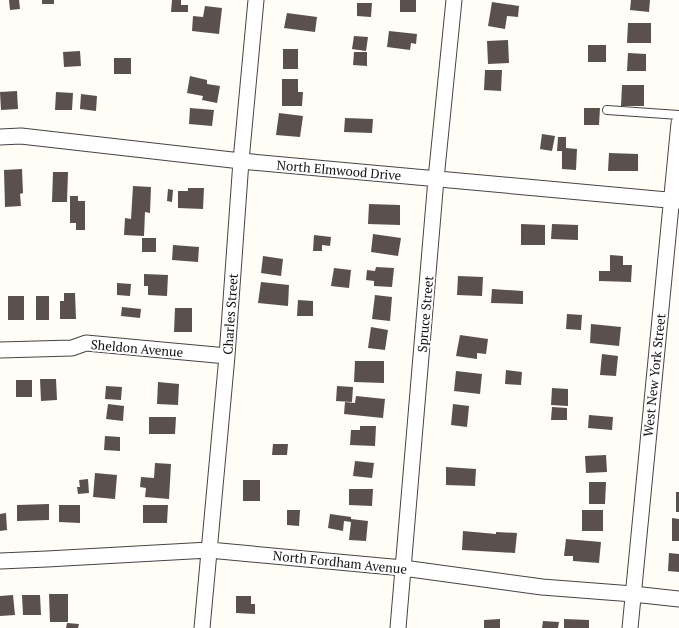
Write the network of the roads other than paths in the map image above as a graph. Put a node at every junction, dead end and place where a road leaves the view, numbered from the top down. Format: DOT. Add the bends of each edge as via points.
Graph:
graph roads {
  1 [pos="256,0"];
  2 [pos="454,0"];
  3 [pos="607,110"];
  4 [pos="679,115"];
  5 [pos="679,123"];
  6 [pos="0,137"];
  7 [pos="241,161"];
  8 [pos="436,180"];
  9 [pos="675,201"];
  10 [pos="0,350"];
  11 [pos="227,356"];
  12 [pos="209,550"];
  13 [pos="0,561"];
  14 [pos="403,568"];
  15 [pos="633,594"];
  16 [pos="679,599"];
  17 [pos="202,628"];
  18 [pos="398,628"];
  19 [pos="630,628"];
  1 -- 7 [label="street, Charles Street"];
  2 -- 8 [label="street, Spruce Street"];
  3 -- 4 [label="lane"];
  5 -- 9 [label="street, West New York Street"];
  6 -- 7 [label="street, North Elmwood Drive" via="21,136"];
  7 -- 8 [label="street, North Elmwood Drive"];
  7 -- 11 [label="street, Charles Street"];
  8 -- 9 [label="street, North Elmwood Drive"];
  8 -- 14 [label="street, Spruce Street"];
  9 -- 15 [label="street, West New York Street"];
  10 -- 11 [label="street, Sheldon Avenue" via="72,348 86,343"];
  11 -- 12 [label="street, Charles Street"];
  12 -- 13 [label="street, North Fordham Avenue"];
  12 -- 14 [label="street, North Fordham Avenue"];
  12 -- 17 [label="street, Charles Street"];
  14 -- 15 [label="street, North Fordham Avenue" via="542,587"];
  14 -- 18 [label="street, Spruce Street"];
  15 -- 16 [label="street, North Fordham Avenue"];
  15 -- 19 [label="street, West New York Street"];
}
